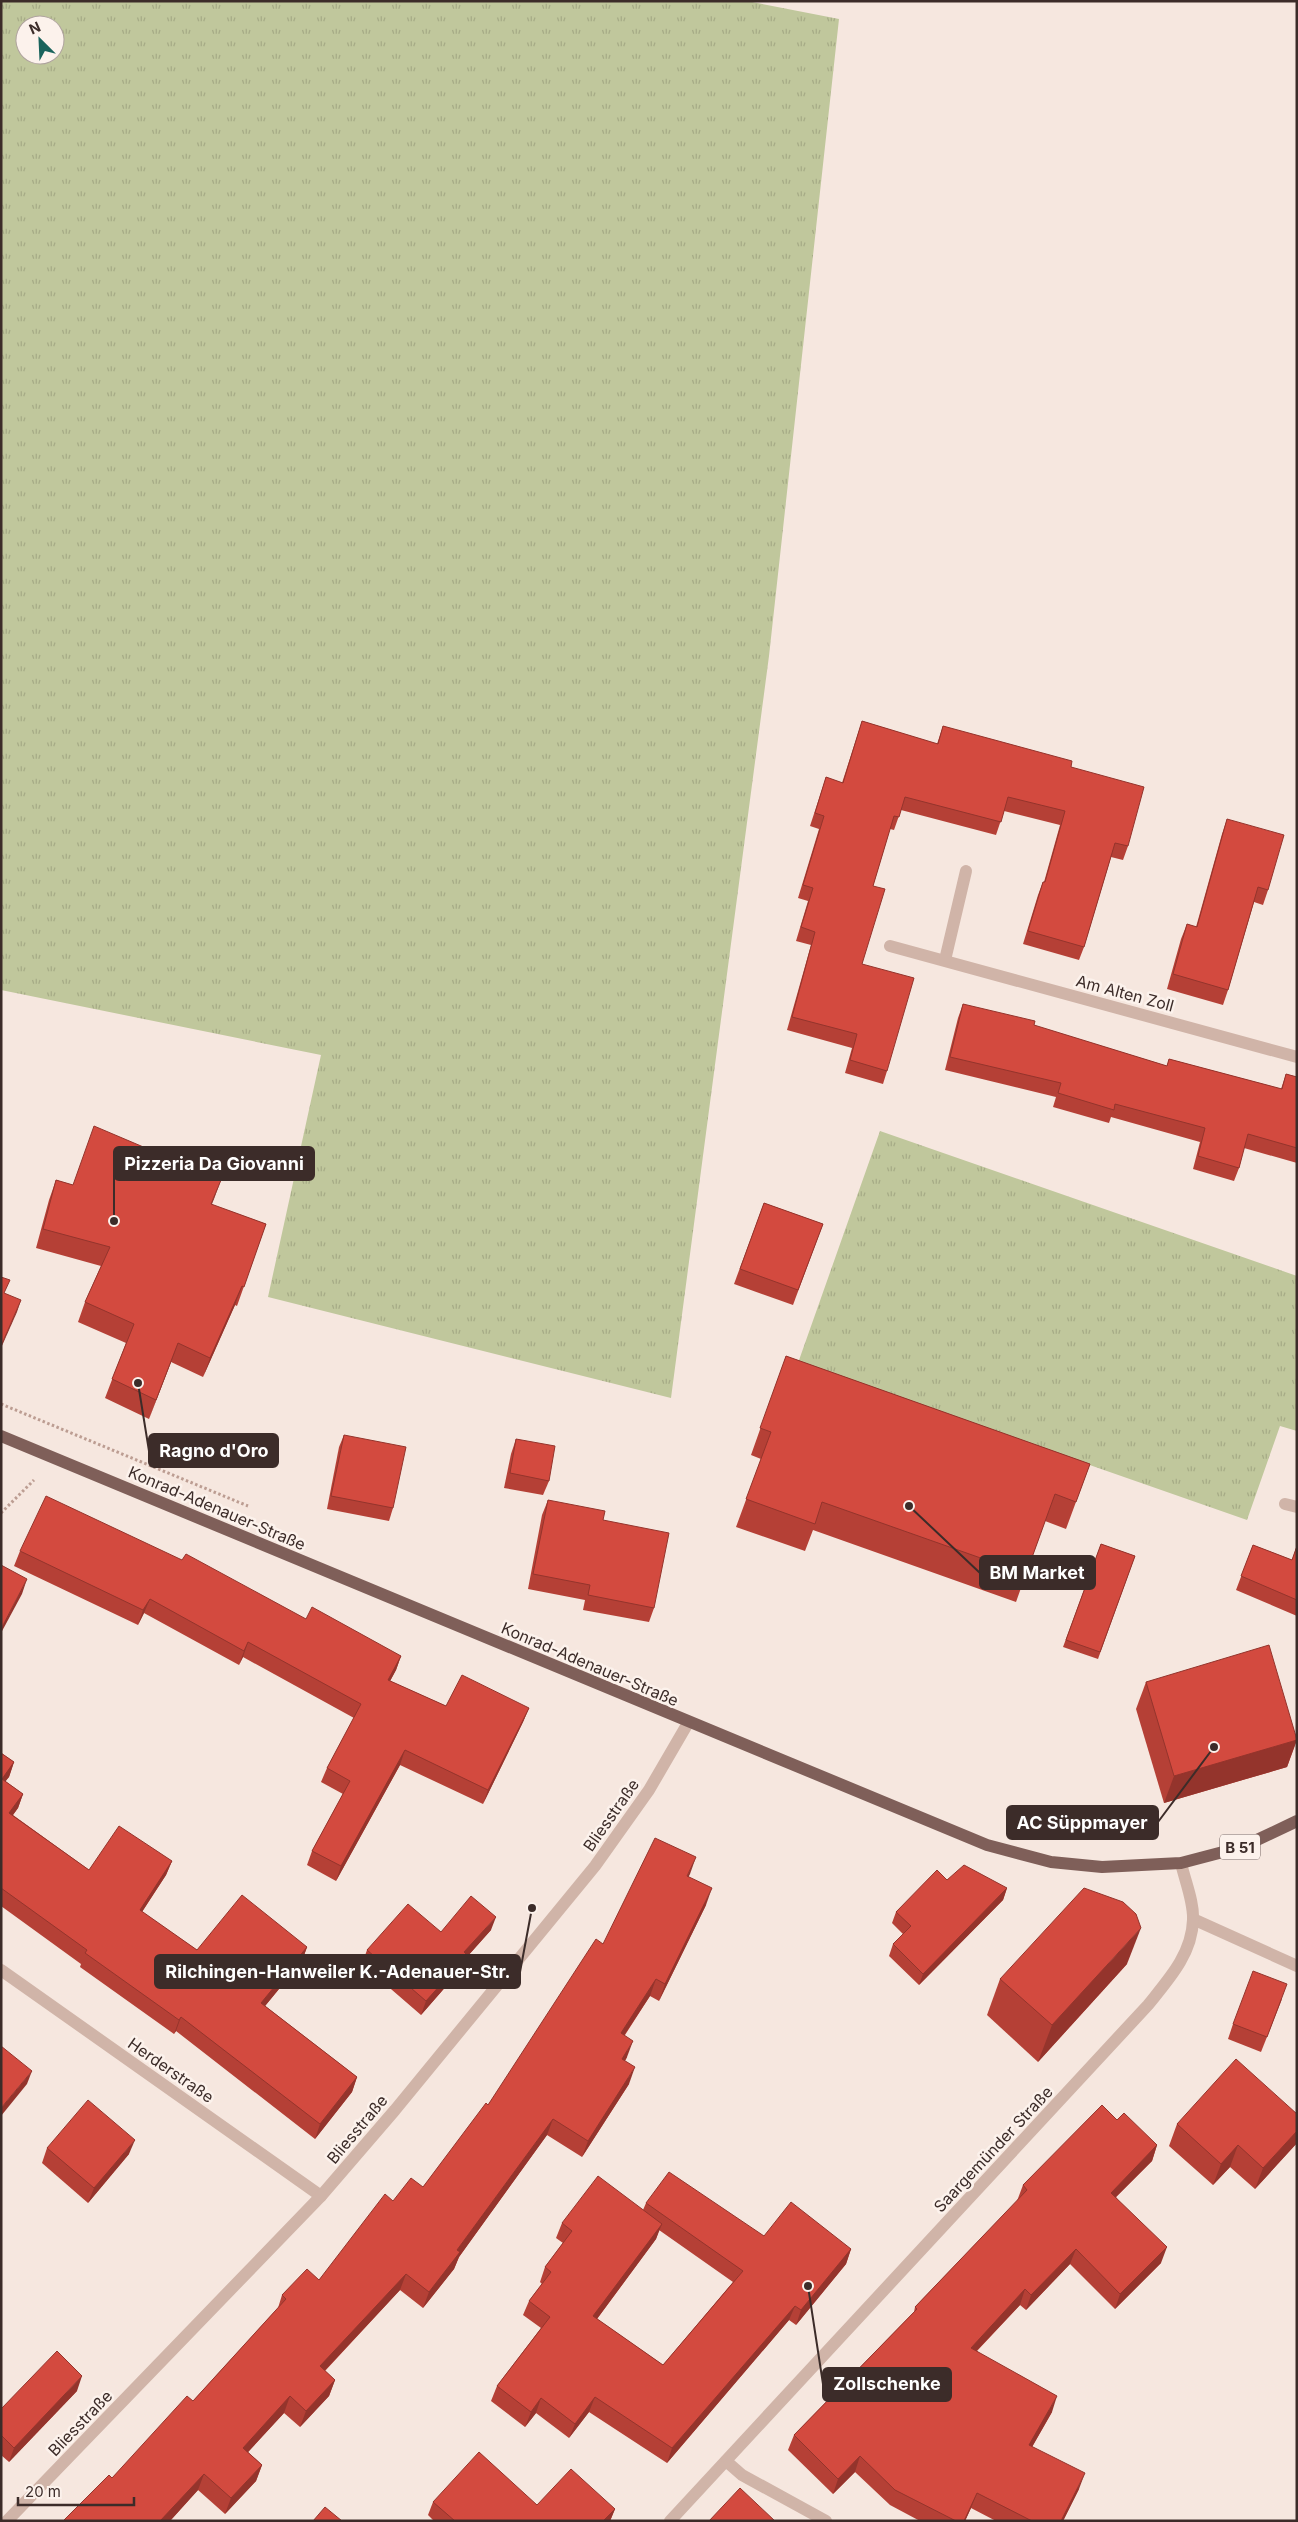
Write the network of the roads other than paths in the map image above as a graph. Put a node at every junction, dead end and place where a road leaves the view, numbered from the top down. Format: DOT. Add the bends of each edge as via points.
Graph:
graph roads {
  1 [pos="966,871"];
  2 [pos="890,946"];
  3 [pos="945,960"];
  4 [pos="1297,1057"];
  5 [pos="1,1436"];
  6 [pos="688,1722"];
  7 [pos="1297,1822"];
  8 [pos="1180,1863"];
  9 [pos="1193,1919"];
  10 [pos="1297,1966"];
  11 [pos="1,1970"];
  12 [pos="321,2196"];
  13 [pos="726,2461"];
  14 [pos="7,2521"];
  15 [pos="670,2521"];
  16 [pos="826,2521"];
  1 -- 3 [label="street"];
  2 -- 3 [label="street, Am Alten Zoll"];
  3 -- 4 [label="street, Am Alten Zoll"];
  5 -- 6 [label="main road, Konrad-Adenauer-Straße"];
  6 -- 8 [label="main road, Konrad-Adenauer-Straße" via="987,1845 1051,1862 1102,1867"];
  6 -- 12 [label="street, Bliesstraße" via="649,1790 595,1866"];
  7 -- 8 [label="main road, B 51" via="1242,1847"];
  8 -- 9 [label="street, Saargemünder Straße"];
  9 -- 10 [label="street"];
  9 -- 13 [label="street, Saargemünder Straße" via="1189,1945 1175,1971 1148,2004"];
  11 -- 12 [label="street, Herderstraße"];
  12 -- 14 [label="street, Bliesstraße"];
  13 -- 15 [label="street, Saargemünder Straße"];
  13 -- 16 [label="street" via="742,2475"];
}
